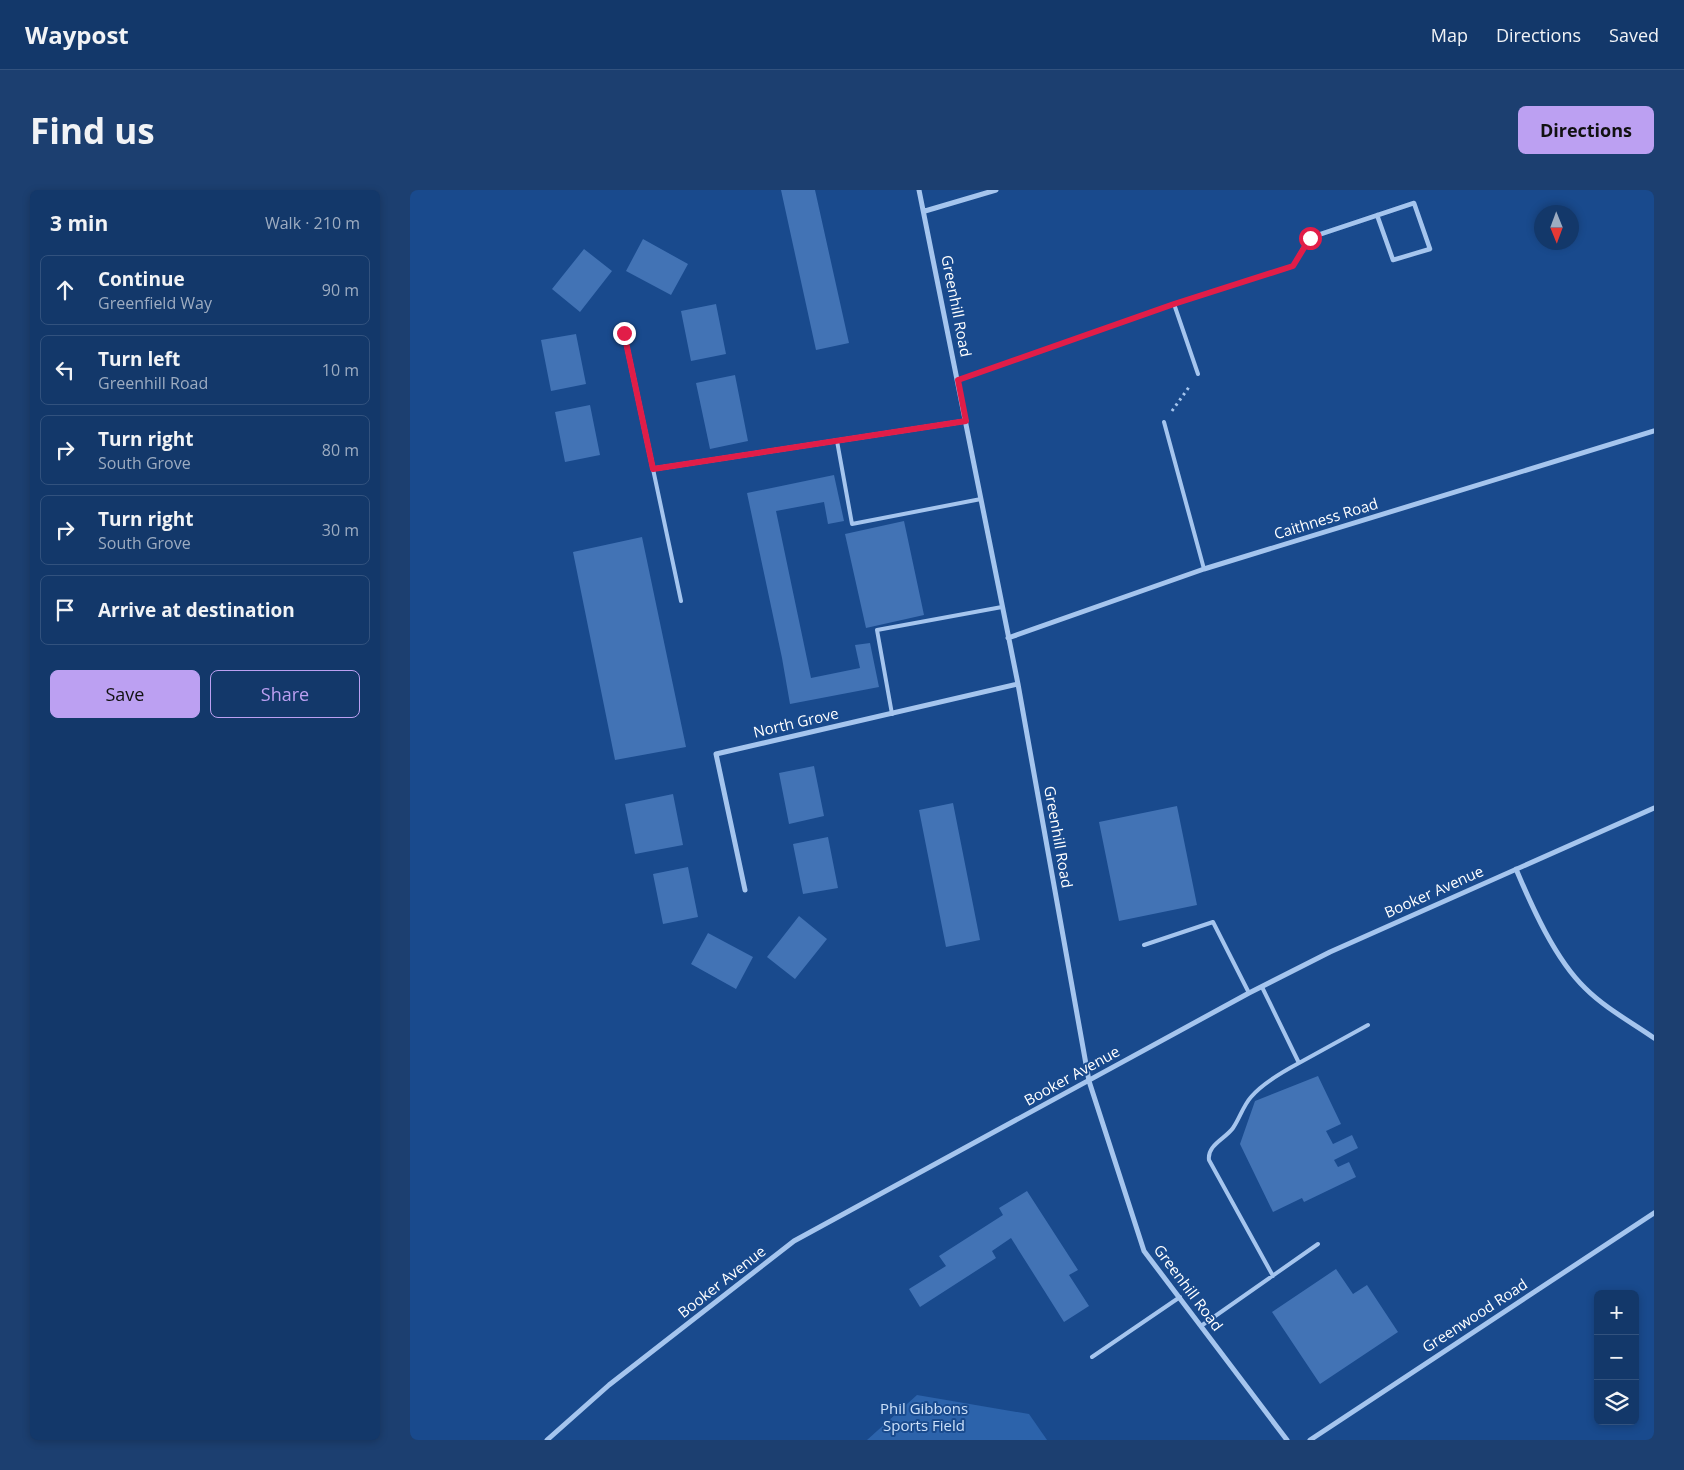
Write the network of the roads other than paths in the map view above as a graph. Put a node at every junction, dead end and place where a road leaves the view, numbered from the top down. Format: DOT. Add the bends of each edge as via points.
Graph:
graph roads {
  1 [pos="920,190"];
  2 [pos="996,190"];
  3 [pos="925,211"];
  4 [pos="1377,215"];
  5 [pos="1310,238"];
  6 [pos="1174,304"];
  7 [pos="624,333"];
  8 [pos="1198,374"];
  9 [pos="958,380"];
  10 [pos="966,421"];
  11 [pos="1164,422"];
  12 [pos="1654,431"];
  13 [pos="837,441"];
  14 [pos="653,469"];
  15 [pos="981,499"];
  16 [pos="1204,569"];
  17 [pos="682,601"];
  18 [pos="1002,607"];
  19 [pos="1008,638"];
  20 [pos="1018,684"];
  21 [pos="892,714"];
  22 [pos="1654,808"];
  23 [pos="1516,869"];
  24 [pos="745,890"];
  25 [pos="1144,945"];
  26 [pos="1262,987"];
  27 [pos="1249,993"];
  28 [pos="1368,1025"];
  29 [pos="1654,1038"];
  30 [pos="1299,1063"];
  31 [pos="1089,1081"];
  32 [pos="1654,1213"];
  33 [pos="1318,1244"];
  34 [pos="1273,1276"];
  35 [pos="1180,1297"];
  36 [pos="1201,1326"];
  37 [pos="1092,1357"];
  38 [pos="547,1440"];
  39 [pos="1287,1440"];
  40 [pos="1310,1440"];
  1 -- 3 [label="street, Greenhill Road"];
  2 -- 3 [label="street"];
  3 -- 9 [label="street, Greenhill Road"];
  4 -- 4 [label="street" via="1414,203 1430,249 1393,260"];
  4 -- 5 [label="street"];
  5 -- 6 [label="lane" via="1293,266"];
  6 -- 8 [label="lane"];
  6 -- 9 [label="lane"];
  7 -- 14 [label="street"];
  9 -- 10 [label="street, Greenhill Road"];
  10 -- 13 [label="street"];
  10 -- 15 [label="street, Greenhill Road"];
  11 -- 16 [label="lane"];
  12 -- 16 [label="street, Caithness Road"];
  13 -- 14 [label="street"];
  13 -- 15 [label="lane" via="852,524"];
  14 -- 17 [label="lane"];
  15 -- 18 [label="street, Greenhill Road"];
  16 -- 19 [label="street, Caithness Road"];
  18 -- 19 [label="street, Greenhill Road"];
  18 -- 21 [label="lane" via="877,630"];
  19 -- 20 [label="street, Greenhill Road"];
  20 -- 21 [label="street, North Grove"];
  20 -- 31 [label="street, Greenhill Road"];
  21 -- 24 [label="street, North Grove" via="716,754"];
  22 -- 23 [label="street, Booker Avenue"];
  23 -- 26 [label="street, Booker Avenue" via="1330,952"];
  23 -- 29 [label="street" via="1560,958 1585,988"];
  25 -- 27 [label="lane" via="1213,922"];
  26 -- 27 [label="street, Booker Avenue"];
  26 -- 30 [label="lane"];
  27 -- 31 [label="street, Booker Avenue"];
  28 -- 30 [label="lane"];
  30 -- 34 [label="lane" via="1251,1097 1234,1127 1208,1154"];
  31 -- 35 [label="street, Greenhill Road" via="1144,1251"];
  31 -- 38 [label="street, Booker Avenue" via="794,1241 609,1385"];
  32 -- 40 [label="street, Greenwood Road"];
  33 -- 34 [label="lane"];
  34 -- 36 [label="lane"];
  35 -- 36 [label="street, Greenhill Road"];
  35 -- 37 [label="lane"];
  36 -- 39 [label="street, Greenhill Road"];
}
